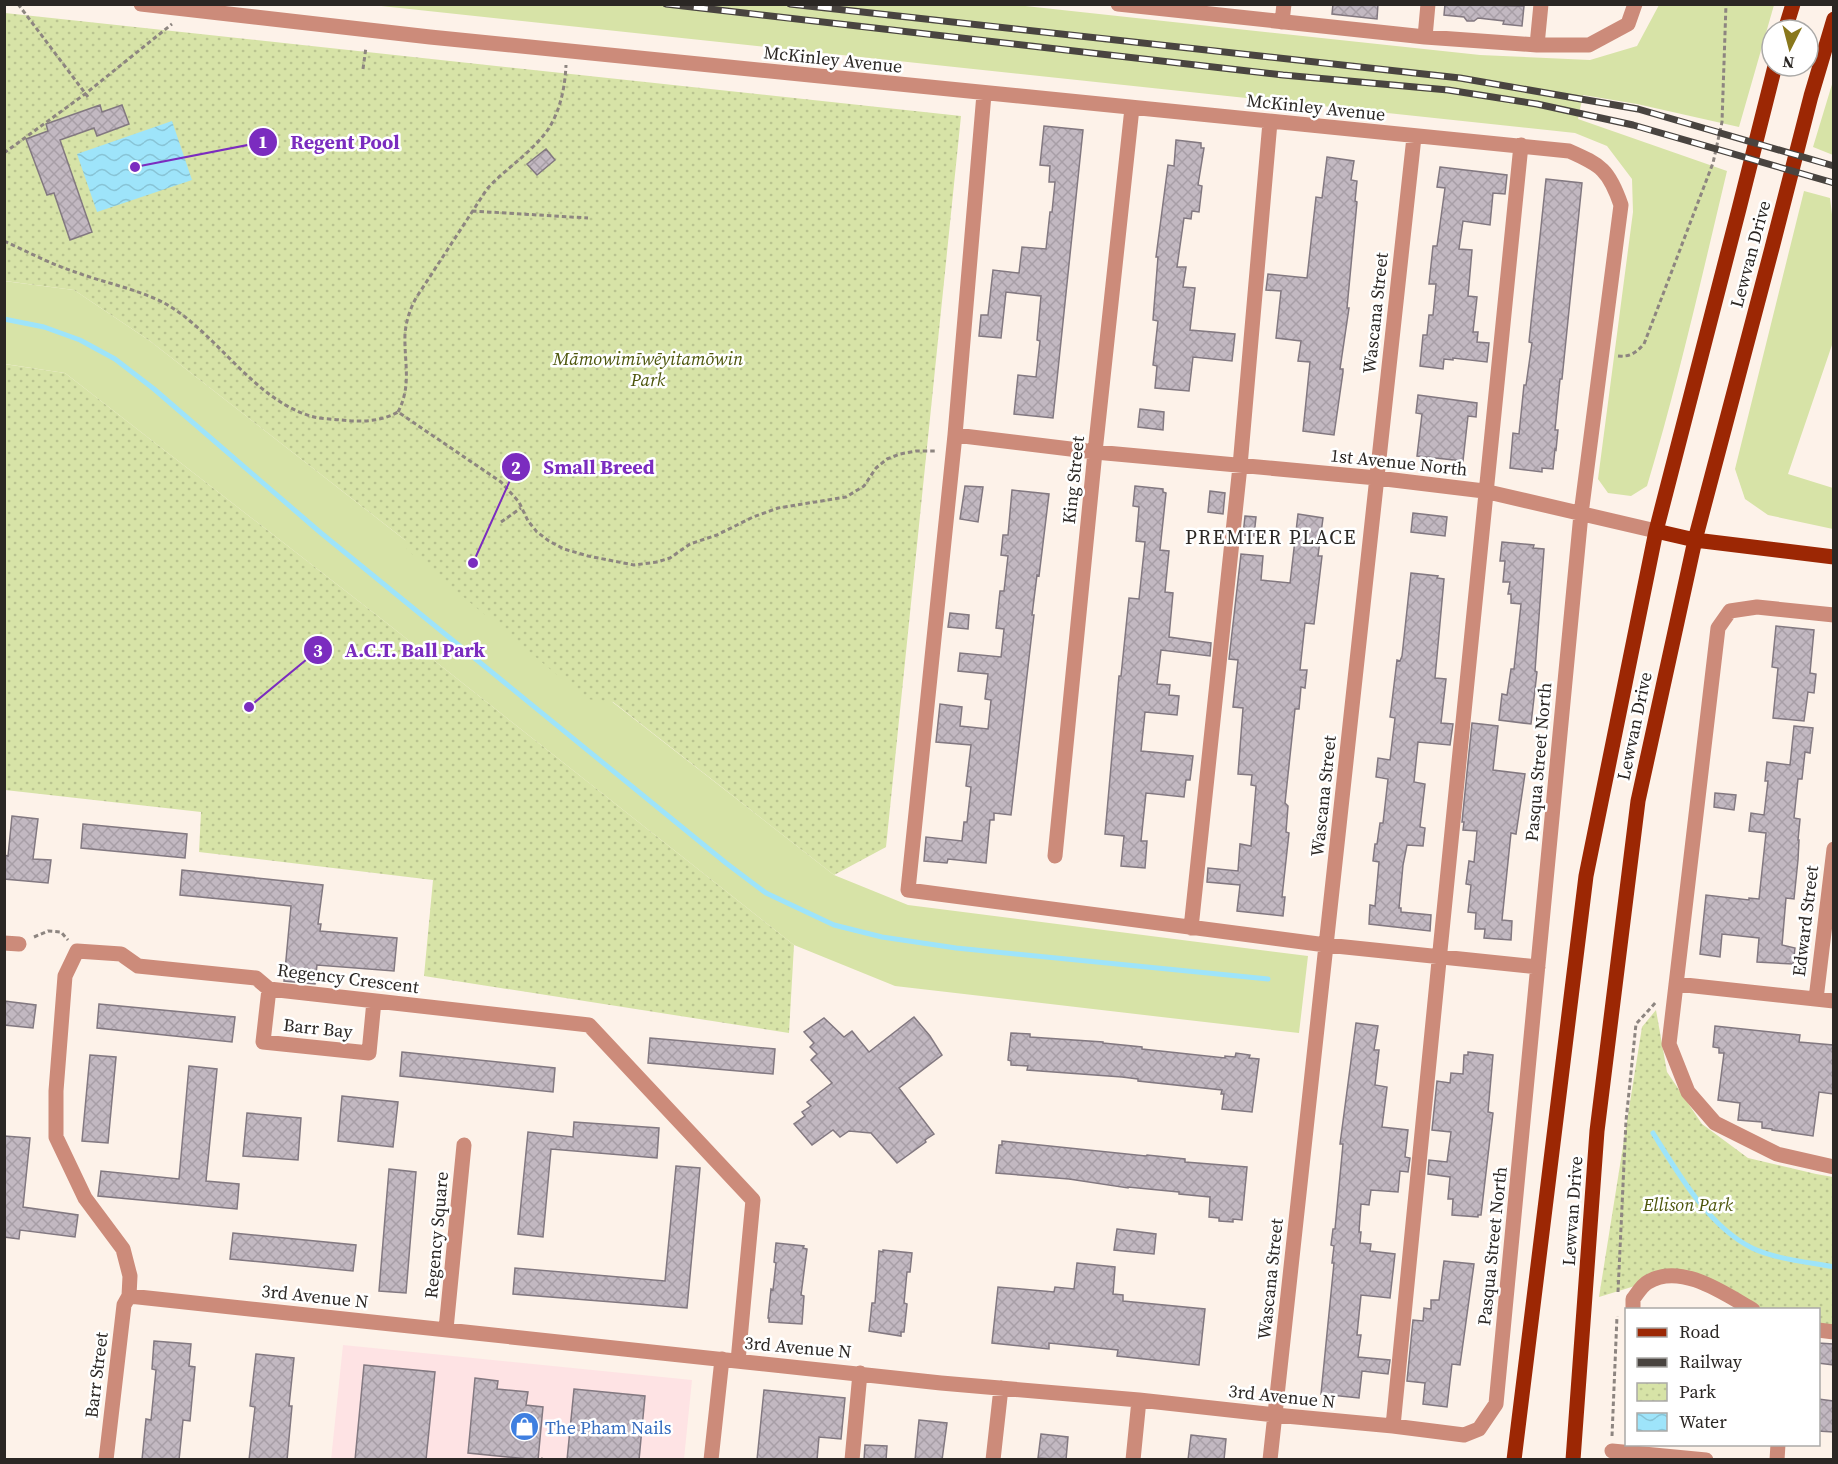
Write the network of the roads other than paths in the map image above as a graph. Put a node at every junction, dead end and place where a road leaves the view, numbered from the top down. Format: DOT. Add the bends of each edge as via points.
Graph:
graph roads {
  1 [pos="141,4"];
  2 [pos="1118,4"];
  3 [pos="1284,4"];
  4 [pos="1428,4"];
  5 [pos="1541,4"];
  6 [pos="1635,4"];
  7 [pos="1145,6"];
  8 [pos="1833,19"];
  9 [pos="1282,22"];
  10 [pos="1425,37"];
  11 [pos="1537,45"];
  12 [pos="1771,78"];
  13 [pos="984,94"];
  14 [pos="1132,108"];
  15 [pos="1270,122"];
  16 [pos="1414,137"];
  17 [pos="1521,145"];
  18 [pos="955,435"];
  19 [pos="1095,452"];
  20 [pos="1240,466"];
  21 [pos="1377,478"];
  22 [pos="1484,491"];
  23 [pos="1581,514"];
  24 [pos="1656,531"];
  25 [pos="1695,540"];
  26 [pos="1833,557"];
  27 [pos="1833,615"];
  28 [pos="1833,849"];
  29 [pos="1055,856"];
  30 [pos="1191,927"];
  31 [pos="1326,945"];
  32 [pos="1440,957"];
  33 [pos="1538,967"];
  34 [pos="1676,984"];
  35 [pos="269,989"];
  36 [pos="1816,999"];
  37 [pos="374,1001"];
  38 [pos="1833,1001"];
  39 [pos="464,1144"];
  40 [pos="1833,1167"];
  41 [pos="129,1296"];
  42 [pos="1626,1308"];
  43 [pos="1750,1308"];
  44 [pos="446,1329"];
  45 [pos="730,1360"];
  46 [pos="860,1373"];
  47 [pos="1001,1388"];
  48 [pos="1139,1400"];
  49 [pos="1275,1415"];
  50 [pos="1392,1426"];
  51 [pos="1464,1435"];
  52 [pos="1612,1451"];
  53 [pos="1633,1452"];
  54 [pos="1514,1456"];
  55 [pos="106,1460"];
  56 [pos="711,1460"];
  57 [pos="852,1460"];
  58 [pos="993,1460"];
  59 [pos="1133,1460"];
  60 [pos="1270,1460"];
  61 [pos="1573,1460"];
  62 [pos="1706,1460"];
  1 -- 13 [label="street, McKinley Avenue"];
  2 -- 7 [label="street"];
  3 -- 9 [label="street"];
  4 -- 10 [label="street"];
  5 -- 11 [label="street"];
  6 -- 11 [label="street" via="1628,24 1589,45"];
  7 -- 9 [label="street"];
  8 -- 25 [label="main road, Lewvan Drive"];
  9 -- 10 [label="street"];
  10 -- 11 [label="street"];
  12 -- 24 [label="main road, Lewvan Drive"];
  13 -- 14 [label="street, McKinley Avenue"];
  13 -- 18 [label="street"];
  14 -- 15 [label="street, McKinley Avenue"];
  14 -- 19 [label="street, King Street"];
  15 -- 16 [label="street, McKinley Avenue"];
  15 -- 20 [label="street"];
  16 -- 17 [label="street, McKinley Avenue"];
  16 -- 21 [label="street, Wascana Street"];
  17 -- 22 [label="street"];
  17 -- 23 [label="street, Pasqua Street North" via="1569,151 1595,163 1606,173 1621,205"];
  18 -- 19 [label="street, 1st Avenue North"];
  18 -- 30 [label="street" via="908,890"];
  19 -- 20 [label="street, 1st Avenue North"];
  19 -- 29 [label="street, King Street"];
  20 -- 21 [label="street, 1st Avenue North"];
  20 -- 30 [label="street"];
  21 -- 22 [label="street, 1st Avenue North"];
  21 -- 31 [label="street, Wascana Street"];
  22 -- 23 [label="street, 1st Avenue North"];
  22 -- 32 [label="street"];
  23 -- 24 [label="street, 1st Avenue North"];
  23 -- 33 [label="street, Pasqua Street North"];
  24 -- 25 [label="main road, 1st Avenue North"];
  24 -- 54 [label="main road, Lewvan Drive" via="1586,876"];
  25 -- 26 [label="main road, 1st Avenue North"];
  25 -- 61 [label="main road, Lewvan Drive" via="1638,801 1597,1131"];
  27 -- 34 [label="street" via="1757,607 1730,611 1718,628"];
  28 -- 36 [label="street, Edward Street"];
  30 -- 31 [label="street"];
  31 -- 32 [label="street"];
  31 -- 49 [label="street, Wascana Street"];
  32 -- 33 [label="street"];
  32 -- 50 [label="street"];
  33 -- 51 [label="street, Pasqua Street North" via="1496,1404 1479,1429"];
  34 -- 36 [label="street"];
  34 -- 40 [label="street" via="1669,1044 1688,1092 1714,1123 1777,1154"];
  35 -- 37 [label="street, Regency Crescent"];
  35 -- 37 [label="street, Barr Bay" via="263,1042 369,1053"];
  35 -- 41 [label="street, Regency Crescent" via="256,978 138,966 121,954 77,951 65,976 56,1137 85,1198 123,1249 130,1276"];
  36 -- 38 [label="street"];
  37 -- 45 [label="street, Regency Crescent" via="589,1025 753,1200"];
  39 -- 44 [label="street, Regency Square"];
  41 -- 44 [label="street, 3rd Avenue N"];
  41 -- 55 [label="street, Barr Street" via="124,1305"];
  42 -- 43 [label="street" via="1648,1282 1666,1276 1696,1279"];
  44 -- 45 [label="street, 3rd Avenue N"];
  45 -- 46 [label="street, 3rd Avenue N"];
  45 -- 56 [label="street, Regency Crescent"];
  46 -- 47 [label="street, 3rd Avenue N"];
  46 -- 57 [label="street"];
  47 -- 48 [label="street, 3rd Avenue N"];
  47 -- 58 [label="street"];
  48 -- 49 [label="street, 3rd Avenue N"];
  48 -- 59 [label="street"];
  49 -- 50 [label="street, 3rd Avenue N"];
  49 -- 60 [label="street, Wascana Street"];
  50 -- 51 [label="street, 3rd Avenue N"];
  52 -- 53 [label="street"];
  53 -- 62 [label="street"];
}
